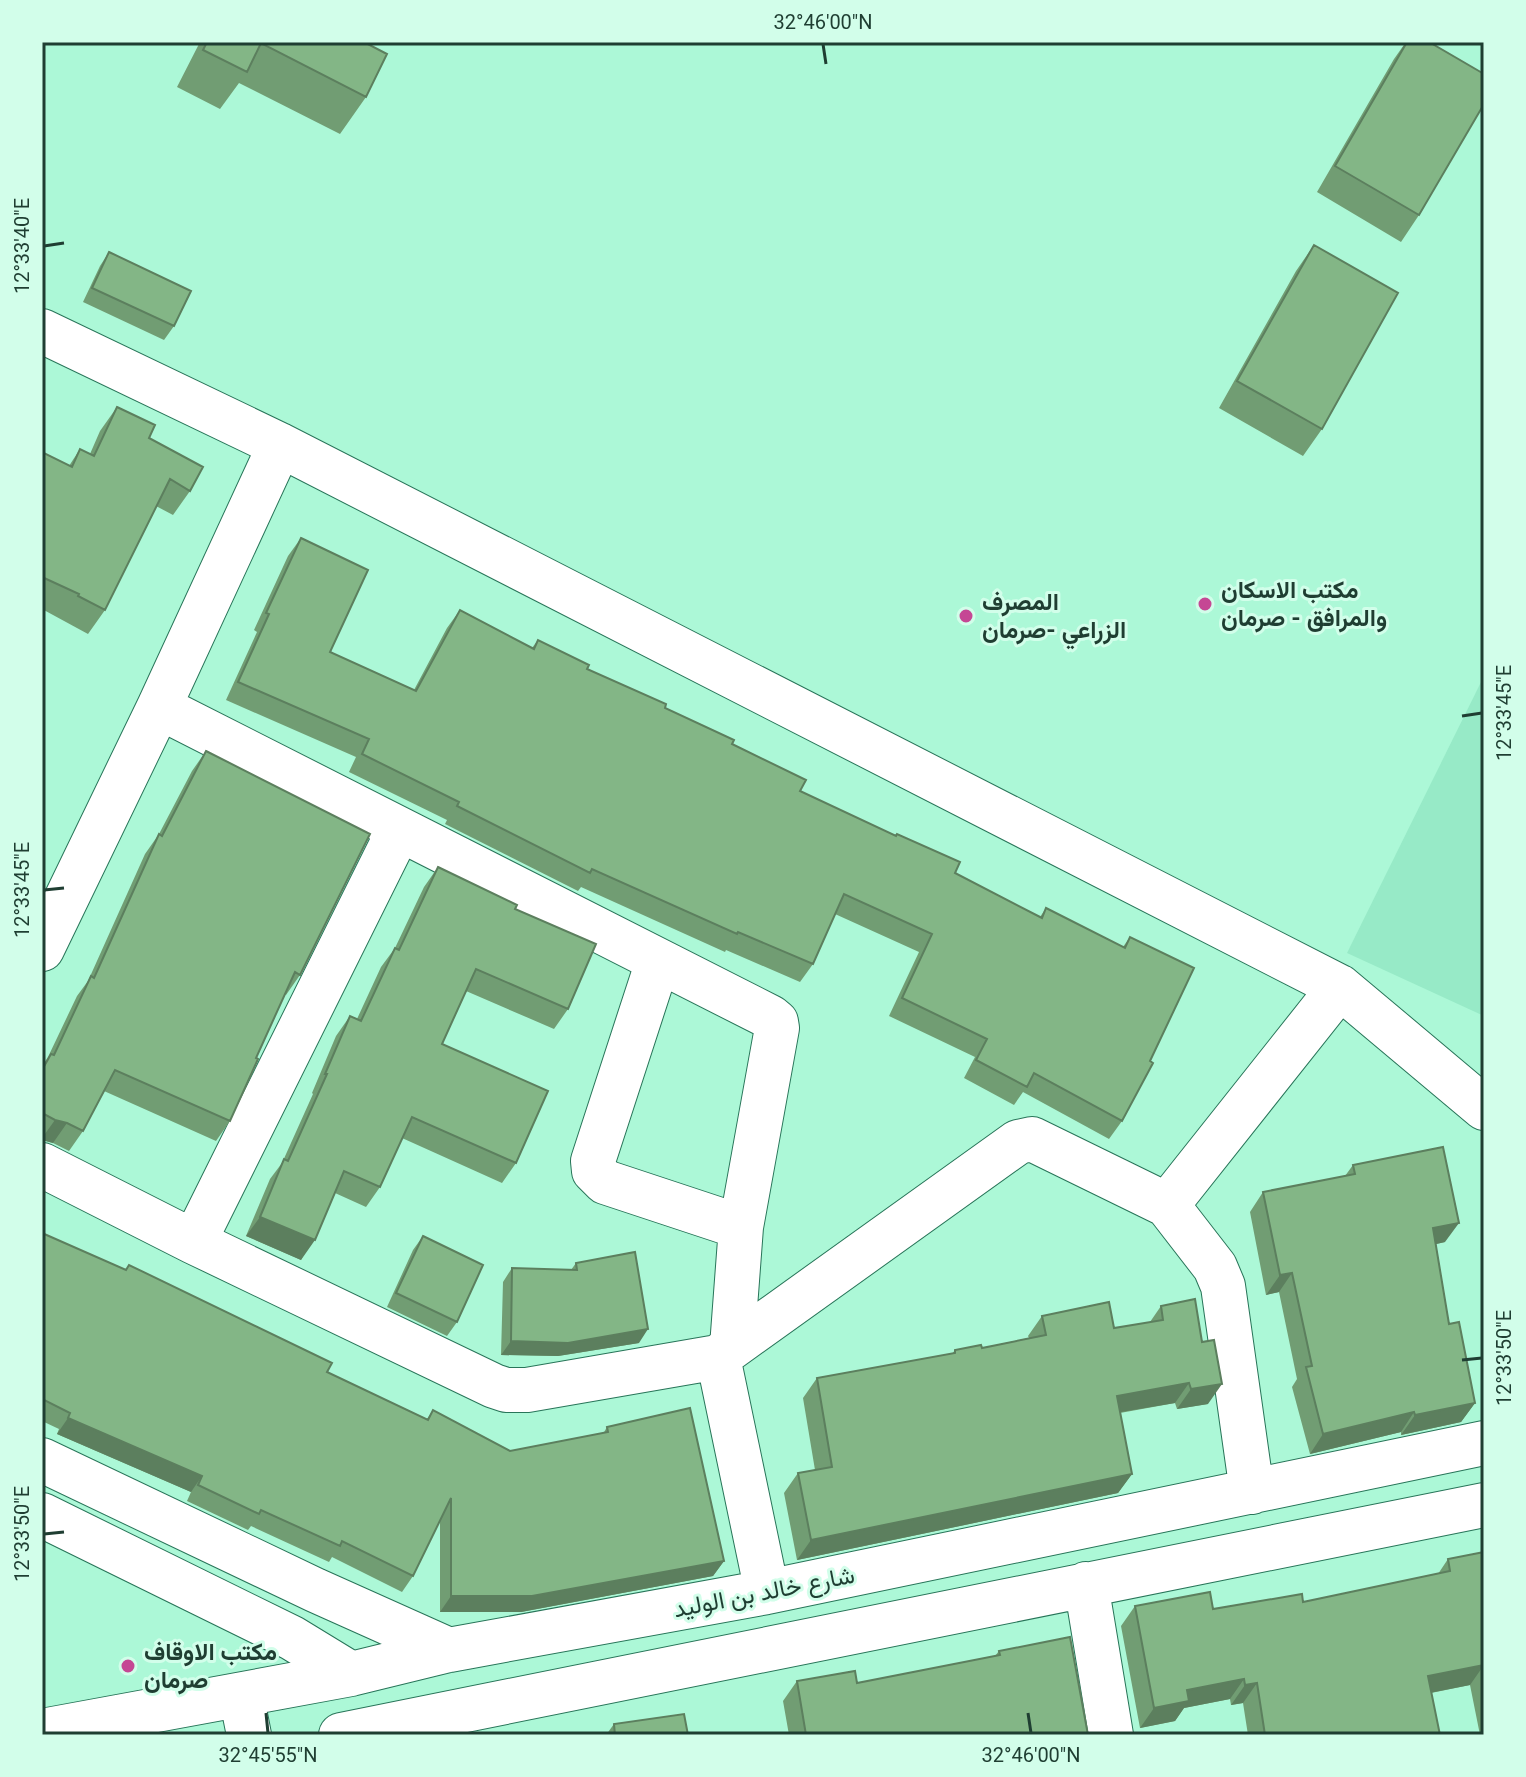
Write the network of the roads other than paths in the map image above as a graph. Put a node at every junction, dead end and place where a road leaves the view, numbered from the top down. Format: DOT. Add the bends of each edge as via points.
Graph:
graph roads {
  1 [pos="42,331"];
  2 [pos="280,445"];
  3 [pos="159,707"];
  4 [pos="399,830"];
  5 [pos="42,949"];
  6 [pos="658,961"];
  7 [pos="1340,987"];
  8 [pos="1484,1108"];
  9 [pos="42,1165"];
  10 [pos="1167,1205"];
  11 [pos="741,1227"];
  12 [pos="194,1242"];
  13 [pos="725,1352"];
  14 [pos="1484,1443"];
  15 [pos="42,1460"];
  16 [pos="1252,1492"];
  17 [pos="1484,1505"];
  18 [pos="42,1515"];
  19 [pos="1086,1584"];
  20 [pos="315,1590"];
  21 [pos="767,1592"];
  22 [pos="292,1638"];
  23 [pos="449,1650"];
  24 [pos="351,1674"];
  25 [pos="245,1715"];
  26 [pos="42,1731"];
  27 [pos="341,1735"];
  28 [pos="1111,1735"];
  1 -- 2 [label="street"];
  2 -- 3 [label="street"];
  2 -- 7 [label="street"];
  3 -- 4 [label="street"];
  3 -- 5 [label="street"];
  4 -- 6 [label="street"];
  4 -- 12 [label="street"];
  6 -- 11 [label="street" via="776,1022"];
  6 -- 11 [label="street" via="594,1171 605,1182"];
  7 -- 8 [label="street"];
  7 -- 10 [label="street"];
  9 -- 12 [label="street"];
  10 -- 13 [label="street" via="1025,1139"];
  10 -- 16 [label="street" via="1220,1276"];
  11 -- 13 [label="street"];
  12 -- 13 [label="street" via="506,1390"];
  13 -- 21 [label="street"];
  14 -- 16 [label="street, شارع خالد بن الوليد"];
  15 -- 20 [label="street"];
  16 -- 21 [label="street, شارع خالد بن الوليد"];
  17 -- 19 [label="street"];
  18 -- 22 [label="street"];
  19 -- 27 [label="street"];
  19 -- 28 [label="street"];
  20 -- 22 [label="street"];
  20 -- 23 [label="street"];
  21 -- 23 [label="street, شارع خالد بن الوليد"];
  22 -- 24 [label="street"];
  23 -- 24 [label="street, شارع خالد بن الوليد"];
  24 -- 25 [label="street, شارع خالد بن الوليد"];
  25 -- 26 [label="street, شارع خالد بن الوليد"];
}
